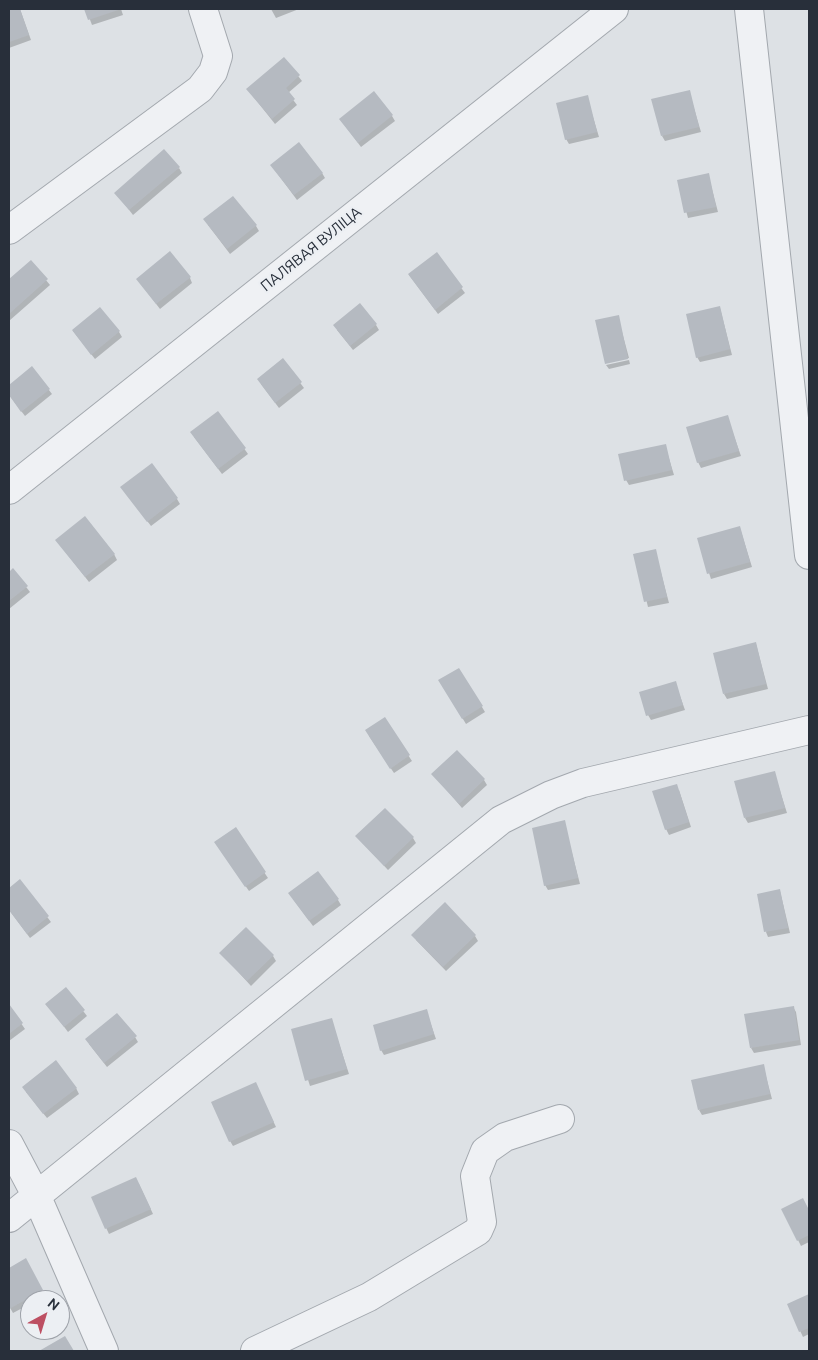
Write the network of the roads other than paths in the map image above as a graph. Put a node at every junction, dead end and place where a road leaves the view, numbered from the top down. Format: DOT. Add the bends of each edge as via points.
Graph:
graph roads {
  1 [pos="203,9"];
  2 [pos="614,9"];
  3 [pos="749,9"];
  4 [pos="9,230"];
  5 [pos="13,478"];
  6 [pos="809,555"];
  7 [pos="809,730"];
  8 [pos="560,1120"];
  9 [pos="9,1144"];
  10 [pos="37,1197"];
  11 [pos="9,1218"];
  12 [pos="104,1351"];
  13 [pos="256,1351"];
  1 -- 4 [label="street" via="218,56 213,72 200,89"];
  2 -- 5 [label="street, ПАЛЯВАЯ ВУЛІЦА"];
  3 -- 6 [label="street"];
  7 -- 10 [label="street" via="583,783 500,820"];
  8 -- 13 [label="street" via="505,1137 486,1151 476,1176 482,1222 478,1231 369,1297"];
  9 -- 10 [label="street"];
  10 -- 11 [label="street"];
  10 -- 12 [label="street"];
}
